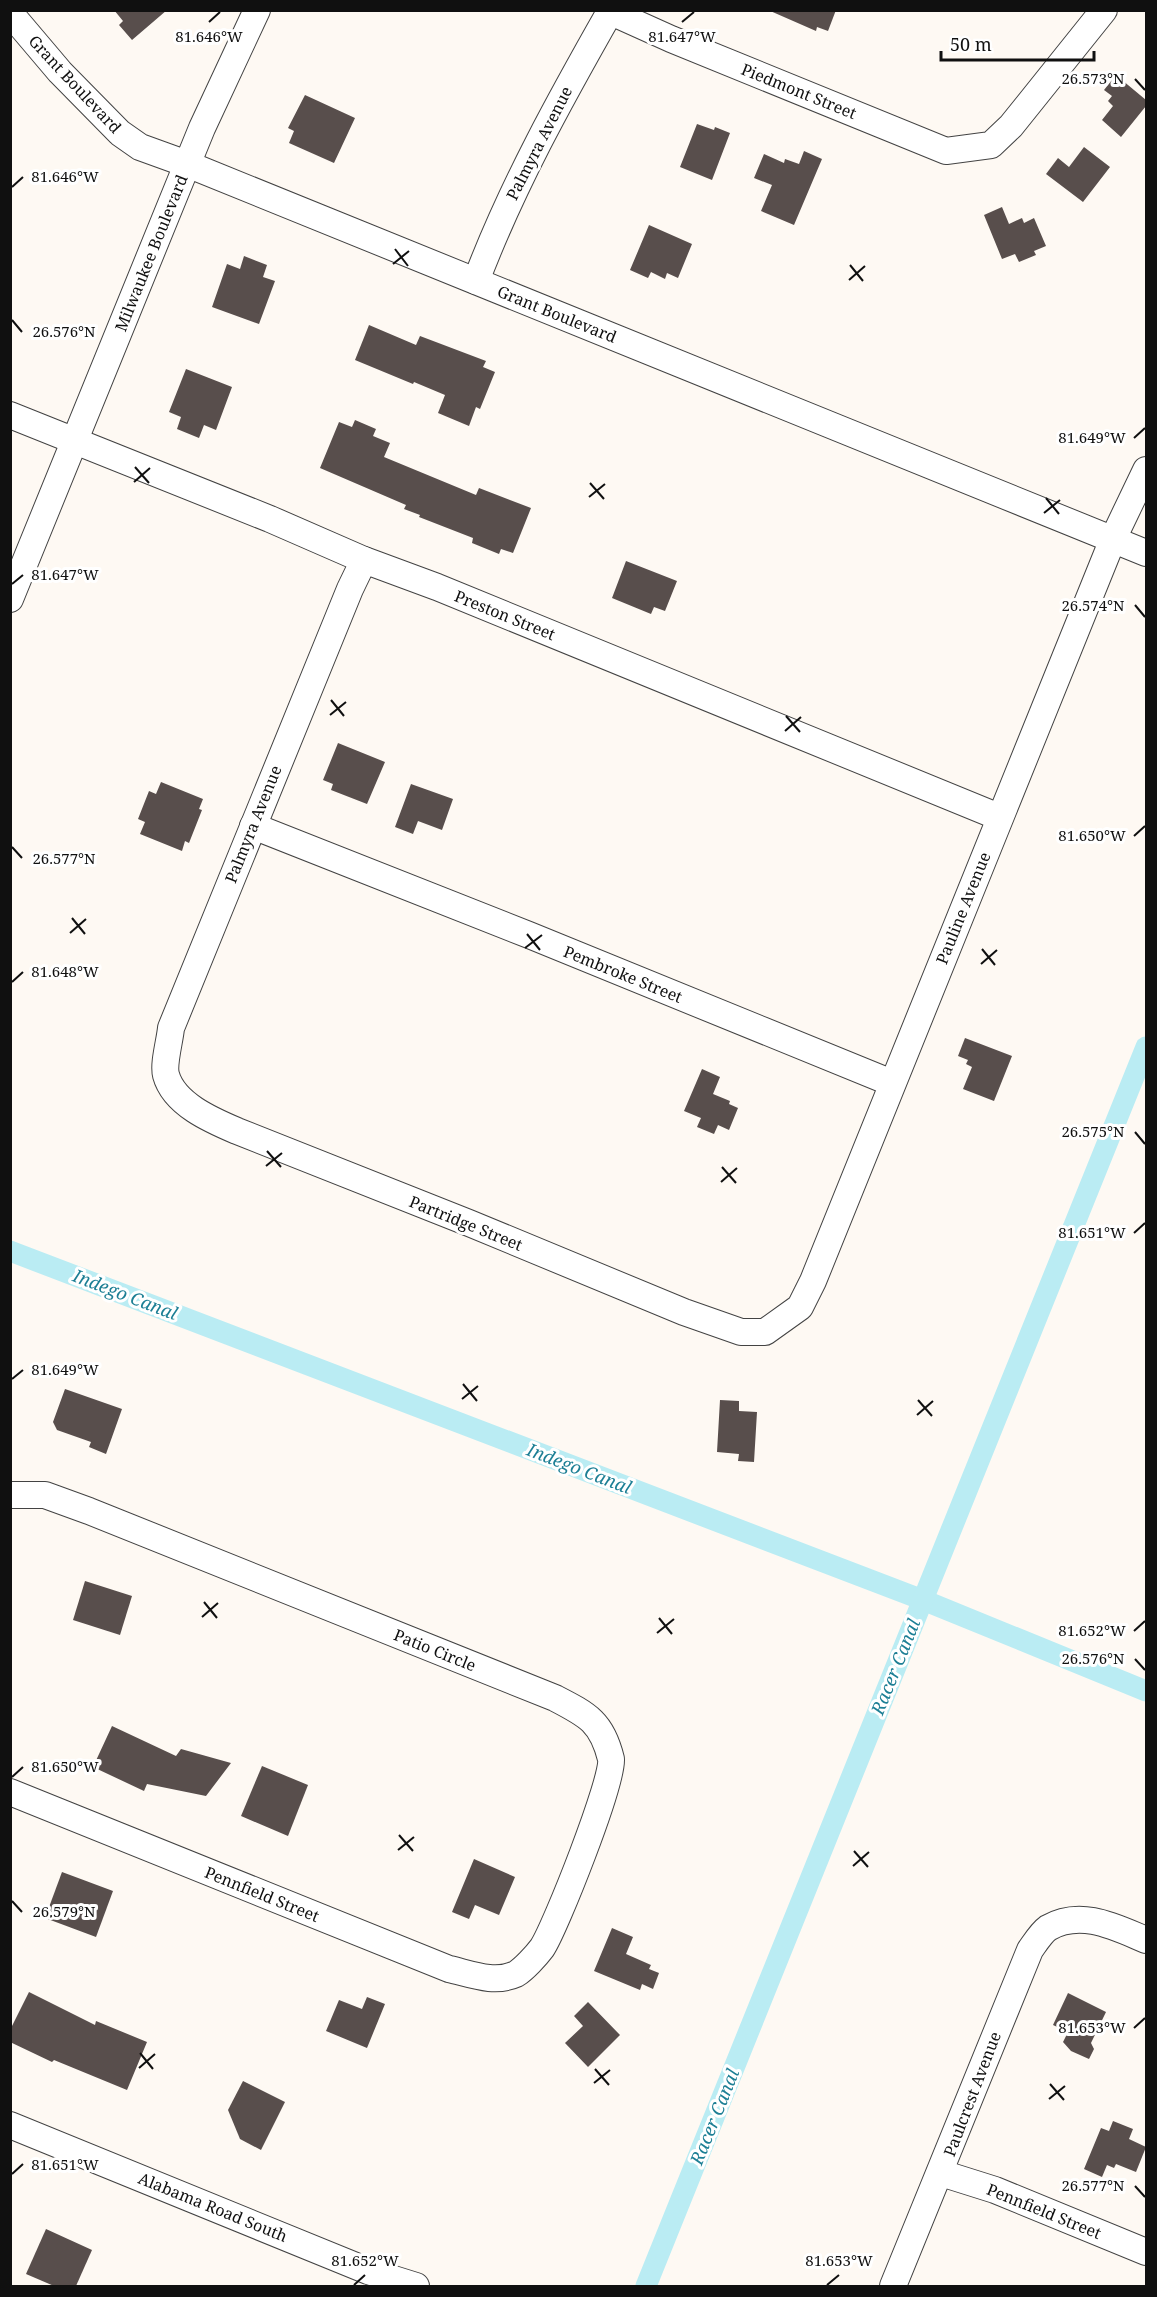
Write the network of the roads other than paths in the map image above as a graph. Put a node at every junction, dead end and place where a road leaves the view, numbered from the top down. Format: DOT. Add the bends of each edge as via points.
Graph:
graph roads {
  1 [pos="257,10"];
  2 [pos="1104,10"];
  3 [pos="611,11"];
  4 [pos="10,14"];
  5 [pos="187,164"];
  6 [pos="476,281"];
  7 [pos="10,415"];
  8 [pos="73,441"];
  9 [pos="1146,470"];
  10 [pos="1113,539"];
  11 [pos="1146,553"];
  12 [pos="364,560"];
  13 [pos="10,599"];
  14 [pos="999,817"];
  15 [pos="253,826"];
  16 [pos="892,1083"];
  17 [pos="174,1093"];
  18 [pos="765,1332"];
  19 [pos="10,1495"];
  20 [pos="10,1792"];
  21 [pos="1146,1940"];
  22 [pos="517,1973"];
  23 [pos="10,2125"];
  24 [pos="941,2173"];
  25 [pos="1146,2252"];
  26 [pos="411,2286"];
  27 [pos="893,2286"];
  1 -- 5 [label="street, Milwaukee Boulevard"];
  2 -- 3 [label="street, Piedmont Street" via="1011,126 991,145 945,152"];
  3 -- 6 [label="street, Palmyra Avenue" via="509,200"];
  4 -- 5 [label="street, Grant Boulevard" via="120,133 140,147"];
  5 -- 6 [label="street, Grant Boulevard"];
  5 -- 8 [label="street, Milwaukee Boulevard"];
  6 -- 10 [label="street, Grant Boulevard"];
  7 -- 8 [label="street, Preston Street"];
  8 -- 12 [label="street, Preston Street"];
  8 -- 13 [label="street, Milwaukee Boulevard"];
  9 -- 10 [label="street, Pauline Avenue"];
  10 -- 11 [label="street, Grant Boulevard"];
  10 -- 14 [label="street, Pauline Avenue"];
  12 -- 14 [label="street, Preston Street"];
  12 -- 15 [label="street, Palmyra Avenue"];
  14 -- 16 [label="street, Pauline Avenue"];
  15 -- 16 [label="street, Pembroke Street"];
  15 -- 17 [label="street, Palmyra Avenue" via="171,1028 165,1073"];
  16 -- 18 [label="street, Pauline Avenue" via="800,1307"];
  17 -- 18 [label="street, Partridge Street" via="213,1121 573,1268 741,1332"];
  19 -- 22 [label="street, Patio Circle" via="45,1495 89,1511 532,1688 584,1713 602,1731 612,1762 608,1785 550,1932 542,1948"];
  20 -- 22 [label="street, Pennfield Street" via="449,1969 495,1980"];
  21 -- 24 [label="street, Paulcrest Avenue" via="1101,1922 1071,1919 1047,1929 1030,1950"];
  23 -- 26 [label="street, Alabama Road South"];
  24 -- 25 [label="street, Pennfield Street" via="995,2190"];
  24 -- 27 [label="street, Paulcrest Avenue"];
}
